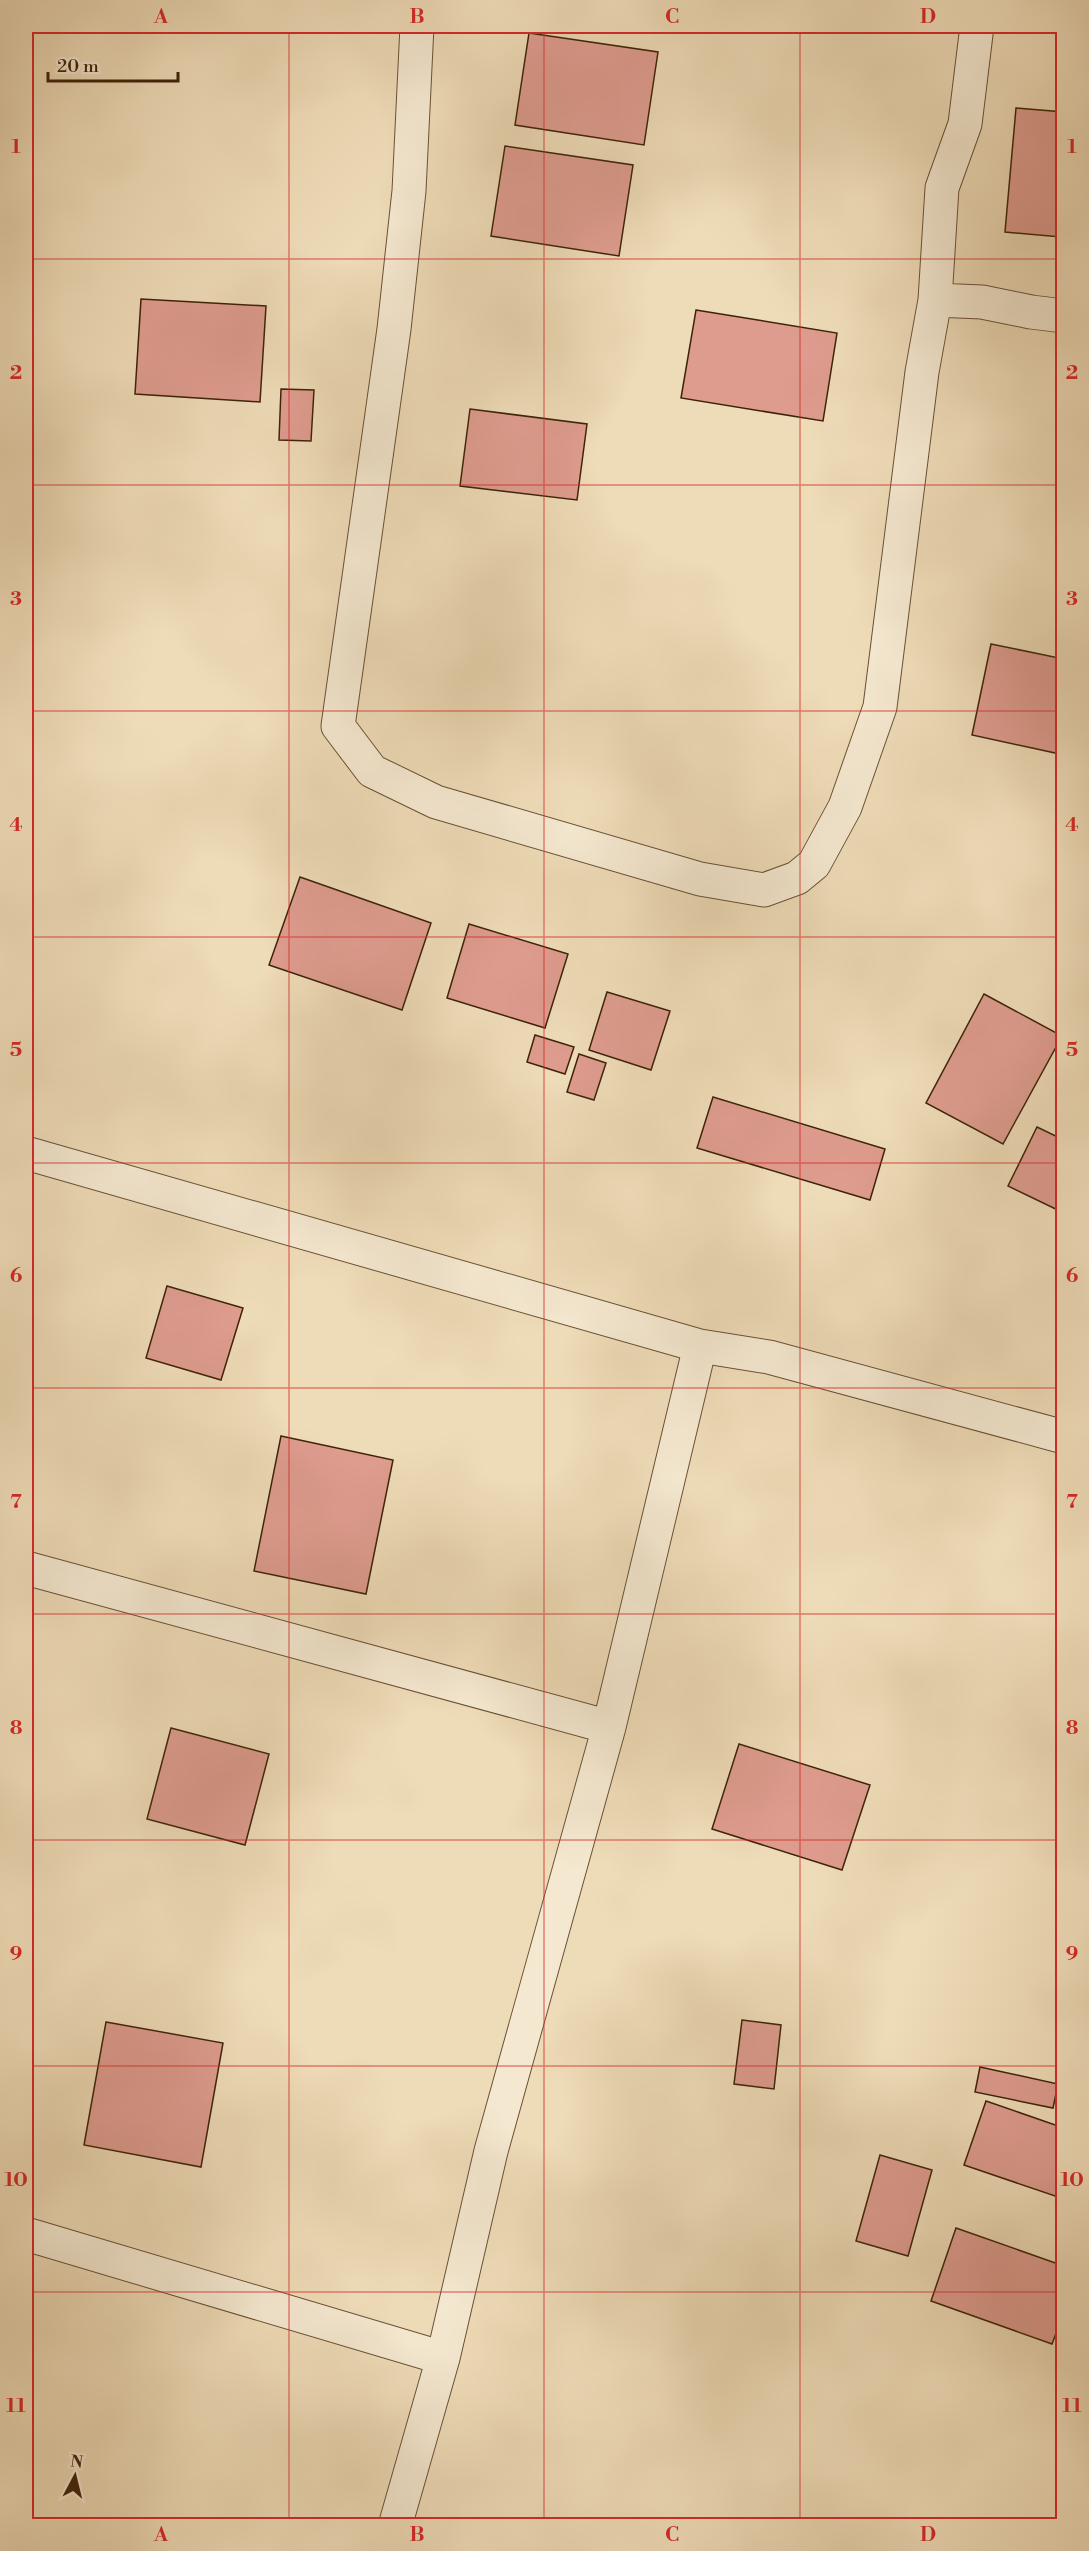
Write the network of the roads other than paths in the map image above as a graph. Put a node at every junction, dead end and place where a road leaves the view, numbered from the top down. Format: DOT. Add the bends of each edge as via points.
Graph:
graph roads {
  1 [pos="417,26"];
  2 [pos="977,26"];
  3 [pos="935,300"];
  4 [pos="1064,316"];
  5 [pos="26,1153"];
  6 [pos="700,1346"];
  7 [pos="1064,1437"];
  8 [pos="26,1568"];
  9 [pos="609,1727"];
  10 [pos="26,2234"];
  11 [pos="443,2358"];
  12 [pos="394,2526"];
  1 -- 3 [label="street" via="409,191 394,329 338,726 372,771 436,802 700,879 764,890 797,878 814,864 845,807 880,707 922,372"];
  2 -- 3 [label="street" via="965,124 942,188"];
  3 -- 4 [label="street" via="982,302"];
  5 -- 6 [label="street"];
  6 -- 7 [label="street" via="769,1357"];
  6 -- 9 [label="street"];
  8 -- 9 [label="street"];
  9 -- 11 [label="street" via="490,2151"];
  10 -- 11 [label="street"];
  11 -- 12 [label="street"];
}
